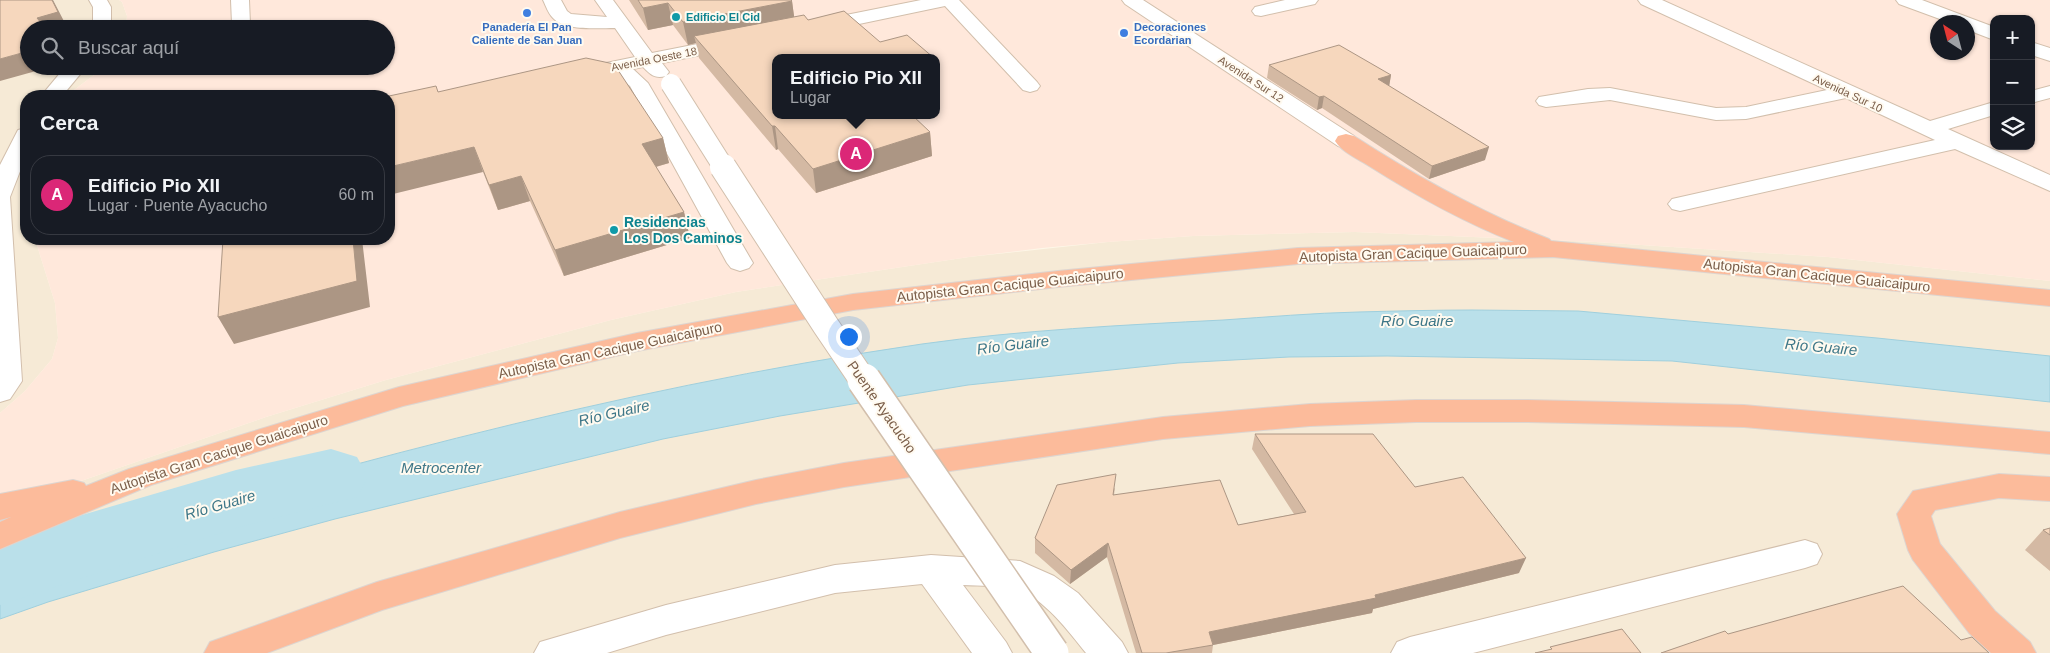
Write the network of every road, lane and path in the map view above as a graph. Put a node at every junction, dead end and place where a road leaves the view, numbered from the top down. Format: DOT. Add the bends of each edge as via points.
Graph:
graph roads {
  1 [pos="98,0"];
  2 [pos="240,0"];
  3 [pos="552,0"];
  4 [pos="604,0"];
  5 [pos="948,0"];
  6 [pos="1131,0"];
  7 [pos="1309,0"];
  8 [pos="1647,0"];
  9 [pos="1906,0"];
  10 [pos="1261,10"];
  11 [pos="1945,15"];
  12 [pos="102,20"];
  13 [pos="241,20"];
  14 [pos="620,23"];
  15 [pos="1975,27"];
  16 [pos="794,31"];
  17 [pos="1990,32"];
  18 [pos="746,41"];
  19 [pos="2035,49"];
  20 [pos="2050,55"];
  21 [pos="648,61"];
  22 [pos="616,66"];
  23 [pos="69,75"];
  24 [pos="562,77"];
  25 [pos="1030,86"];
  26 [pos="56,90"];
  27 [pos="1846,92"];
  28 [pos="2050,92"];
  29 [pos="2035,96"];
  30 [pos="1546,101"];
  31 [pos="1990,109"];
  32 [pos="1926,129"];
  33 [pos="1346,141"];
  34 [pos="1955,142"];
  35 [pos="20,146"];
  36 [pos="2050,184"];
  37 [pos="20,191"];
  38 [pos="0,195"];
  39 [pos="0,199"];
  40 [pos="1680,204"];
  41 [pos="1553,248"];
  42 [pos="740,263"];
  43 [pos="2050,298"];
  44 [pos="0,392"];
  45 [pos="2050,443"];
  46 [pos="140,477"];
  47 [pos="2050,489"];
  48 [pos="0,508"];
  49 [pos="0,536"];
  50 [pos="1805,554"];
  51 [pos="931,569"];
  52 [pos="223,653"];
  53 [pos="553,653"];
  54 [pos="993,653"];
  55 [pos="1052,653"];
  56 [pos="1109,653"];
  57 [pos="1410,653"];
  58 [pos="2017,653"];
  1 -- 12 [label="street" via="102,7"];
  2 -- 13 [label="street"];
  3 -- 14 [label="street" via="564,18"];
  4 -- 14 [label="street, Puente Ayacucho"];
  5 -- 16 [label="street"];
  5 -- 25 [label="street"];
  6 -- 33 [label="street, Avenida Sur 12"];
  7 -- 10 [label="street"];
  8 -- 27 [label="street, Avenida Sur 10"];
  9 -- 11 [label="street"];
  14 -- 21 [label="street, Puente Ayacucho"];
  15 -- 17 [label="street"];
  18 -- 21 [label="street, Avenida Oeste 18"];
  19 -- 20 [label="street"];
  21 -- 22 [label="street, Avenida Oeste 18"];
  21 -- 55 [label="street, Puente Ayacucho, bridge" via="671,84 826,326"];
  22 -- 24 [label="street, Avenida Oeste 18"];
  22 -- 42 [label="street" via="638,83"];
  23 -- 26 [label="street"];
  27 -- 30 [label="street" via="1746,113 1716,114 1610,94"];
  27 -- 32 [label="street, Avenida Sur 10"];
  28 -- 29 [label="street"];
  31 -- 32 [label="street"];
  32 -- 34 [label="street, Avenida Sur 10"];
  33 -- 41 [label="highway" via="1457,207 1504,230"];
  34 -- 36 [label="street, Avenida Sur 10"];
  34 -- 40 [label="street"];
  35 -- 38 [label="street"];
  37 -- 38 [label="street"];
  39 -- 44 [label="street" via="7,381"];
  41 -- 43 [label="highway, Autopista Gran Cacique Guaicaipuro"];
  41 -- 46 [label="highway, Autopista Gran Cacique Guaicaipuro" via="1298,256 853,302 637,342 436,388"];
  45 -- 52 [label="highway" via="1744,416 1538,411 1310,415 1163,428 844,475 756,492 620,525 377,597"];
  46 -- 48 [label="highway"];
  46 -- 49 [label="highway, Autopista Gran Cacique Guaicaipuro"];
  47 -- 58 [label="highway" via="1999,486 1925,500 1914,514 1926,550 1982,622"];
  50 -- 57 [label="street"];
  51 -- 53 [label="street" via="835,578 666,620"];
  51 -- 54 [label="street"];
  51 -- 56 [label="street" via="1020,575 1065,603"];
}
